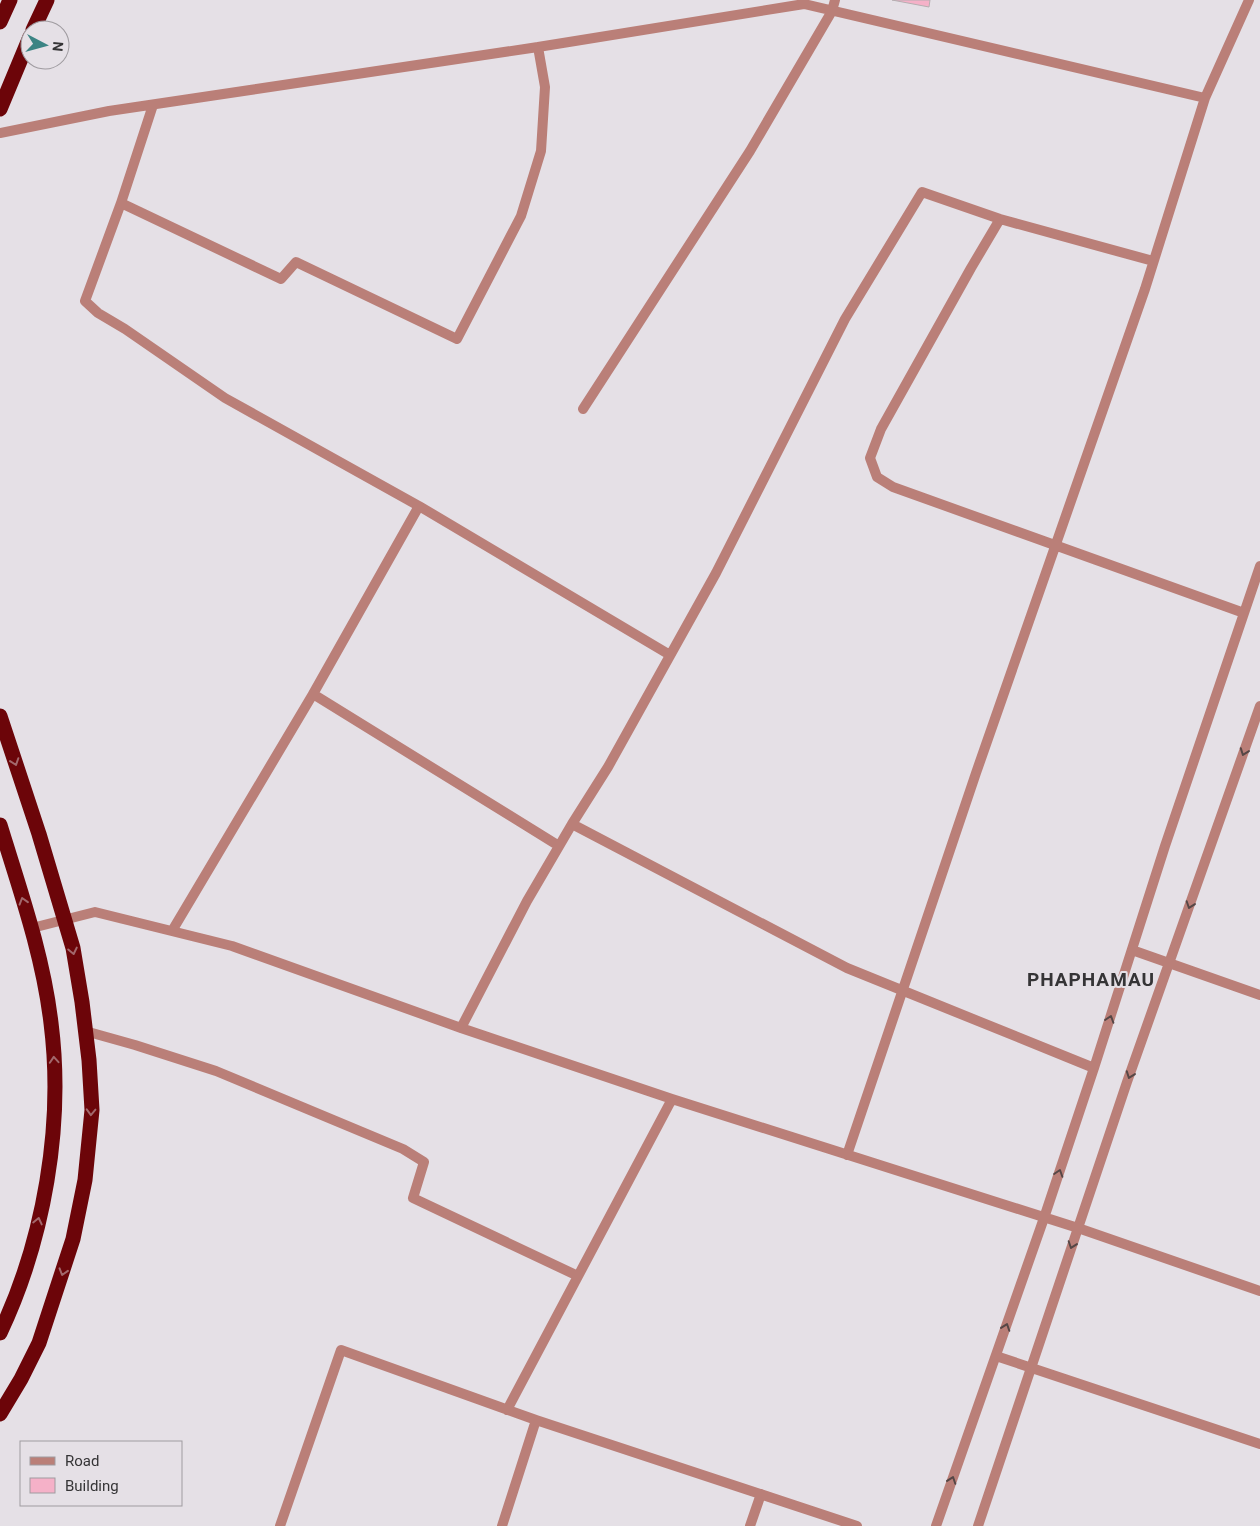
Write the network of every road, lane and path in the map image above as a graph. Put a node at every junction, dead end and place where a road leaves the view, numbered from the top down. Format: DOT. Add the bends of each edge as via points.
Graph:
graph roads {
  1 [pos="10,0"];
  2 [pos="47,0"];
  3 [pos="835,0"];
  4 [pos="1249,0"];
  5 [pos="832,11"];
  6 [pos="38,20"];
  7 [pos="0,22"];
  8 [pos="538,48"];
  9 [pos="20,61"];
  10 [pos="1205,98"];
  11 [pos="153,105"];
  12 [pos="0,108"];
  13 [pos="0,133"];
  14 [pos="121,203"];
  15 [pos="1000,218"];
  16 [pos="1153,261"];
  17 [pos="583,409"];
  18 [pos="419,506"];
  19 [pos="1056,546"];
  20 [pos="1260,566"];
  21 [pos="1244,613"];
  22 [pos="670,655"];
  23 [pos="314,694"];
  24 [pos="1260,706"];
  25 [pos="0,716"];
  26 [pos="572,824"];
  27 [pos="0,825"];
  28 [pos="559,846"];
  29 [pos="64,920"];
  30 [pos="32,928"];
  31 [pos="172,931"];
  32 [pos="1132,950"];
  33 [pos="1170,964"];
  34 [pos="903,991"];
  35 [pos="1260,995"];
  36 [pos="461,1028"];
  37 [pos="86,1031"];
  38 [pos="1094,1068"];
  39 [pos="672,1099"];
  40 [pos="847,1155"];
  41 [pos="1044,1218"];
  42 [pos="1078,1228"];
  43 [pos="578,1276"];
  44 [pos="1260,1290"];
  45 [pos="0,1333"];
  46 [pos="996,1356"];
  47 [pos="1031,1368"];
  48 [pos="507,1410"];
  49 [pos="0,1414"];
  50 [pos="536,1420"];
  51 [pos="1260,1444"];
  52 [pos="761,1494"];
  53 [pos="280,1526"];
  54 [pos="502,1526"];
  55 [pos="750,1526"];
  56 [pos="857,1526"];
  57 [pos="936,1526"];
  58 [pos="978,1526"];
  1 -- 7 [label="highway"];
  2 -- 6 [label="highway"];
  3 -- 5 [label="street"];
  4 -- 10 [label="street"];
  5 -- 8 [label="street" via="804,4"];
  5 -- 10 [label="street"];
  5 -- 17 [label="street" via="750,151"];
  8 -- 11 [label="street"];
  8 -- 14 [label="street" via="545,88 541,151 521,216 456,338 296,262 281,279"];
  9 -- 12 [label="highway"];
  10 -- 16 [label="street"];
  11 -- 13 [label="street"];
  11 -- 14 [label="street"];
  14 -- 18 [label="street" via="85,301 225,398"];
  15 -- 16 [label="street"];
  15 -- 19 [label="street" via="903,387 870,458 877,477 893,487"];
  15 -- 22 [label="street" via="922,192 845,318 716,573"];
  16 -- 19 [label="street"];
  18 -- 22 [label="street"];
  18 -- 23 [label="street"];
  19 -- 21 [label="street"];
  19 -- 34 [label="street"];
  20 -- 21 [label="street"];
  21 -- 32 [label="street"];
  22 -- 26 [label="street" via="608,767"];
  23 -- 28 [label="street"];
  23 -- 31 [label="street"];
  24 -- 33 [label="street, one-way"];
  25 -- 29 [label="highway, one-way"];
  26 -- 28 [label="street"];
  26 -- 34 [label="street" via="847,968"];
  30 -- 27 [label="highway, one-way"];
  28 -- 36 [label="street" via="526,901"];
  29 -- 30 [label="street"];
  29 -- 31 [label="street" via="95,912"];
  29 -- 37 [label="highway, one-way" via="73,948"];
  45 -- 30 [label="highway, one-way" via="28,1264 52,1141 55,1083 51,1023"];
  31 -- 36 [label="street" via="232,946"];
  32 -- 33 [label="street"];
  38 -- 32 [label="street, one-way"];
  33 -- 35 [label="street"];
  33 -- 42 [label="street, one-way"];
  34 -- 38 [label="street"];
  34 -- 40 [label="street"];
  36 -- 39 [label="street"];
  37 -- 43 [label="street" via="216,1071 403,1149 424,1162 412,1198"];
  37 -- 49 [label="highway, one-way" via="92,1110 85,1180 73,1239 39,1343"];
  41 -- 38 [label="street, one-way"];
  39 -- 40 [label="street"];
  39 -- 43 [label="street"];
  40 -- 41 [label="street"];
  41 -- 42 [label="street"];
  46 -- 41 [label="street, one-way"];
  42 -- 44 [label="street"];
  42 -- 47 [label="street, one-way"];
  43 -- 48 [label="street"];
  46 -- 47 [label="street"];
  57 -- 46 [label="street, one-way"];
  47 -- 51 [label="street"];
  47 -- 58 [label="street"];
  48 -- 50 [label="street"];
  48 -- 53 [label="street" via="341,1350"];
  50 -- 52 [label="street"];
  50 -- 54 [label="street"];
  52 -- 55 [label="street"];
  52 -- 56 [label="street"];
}
